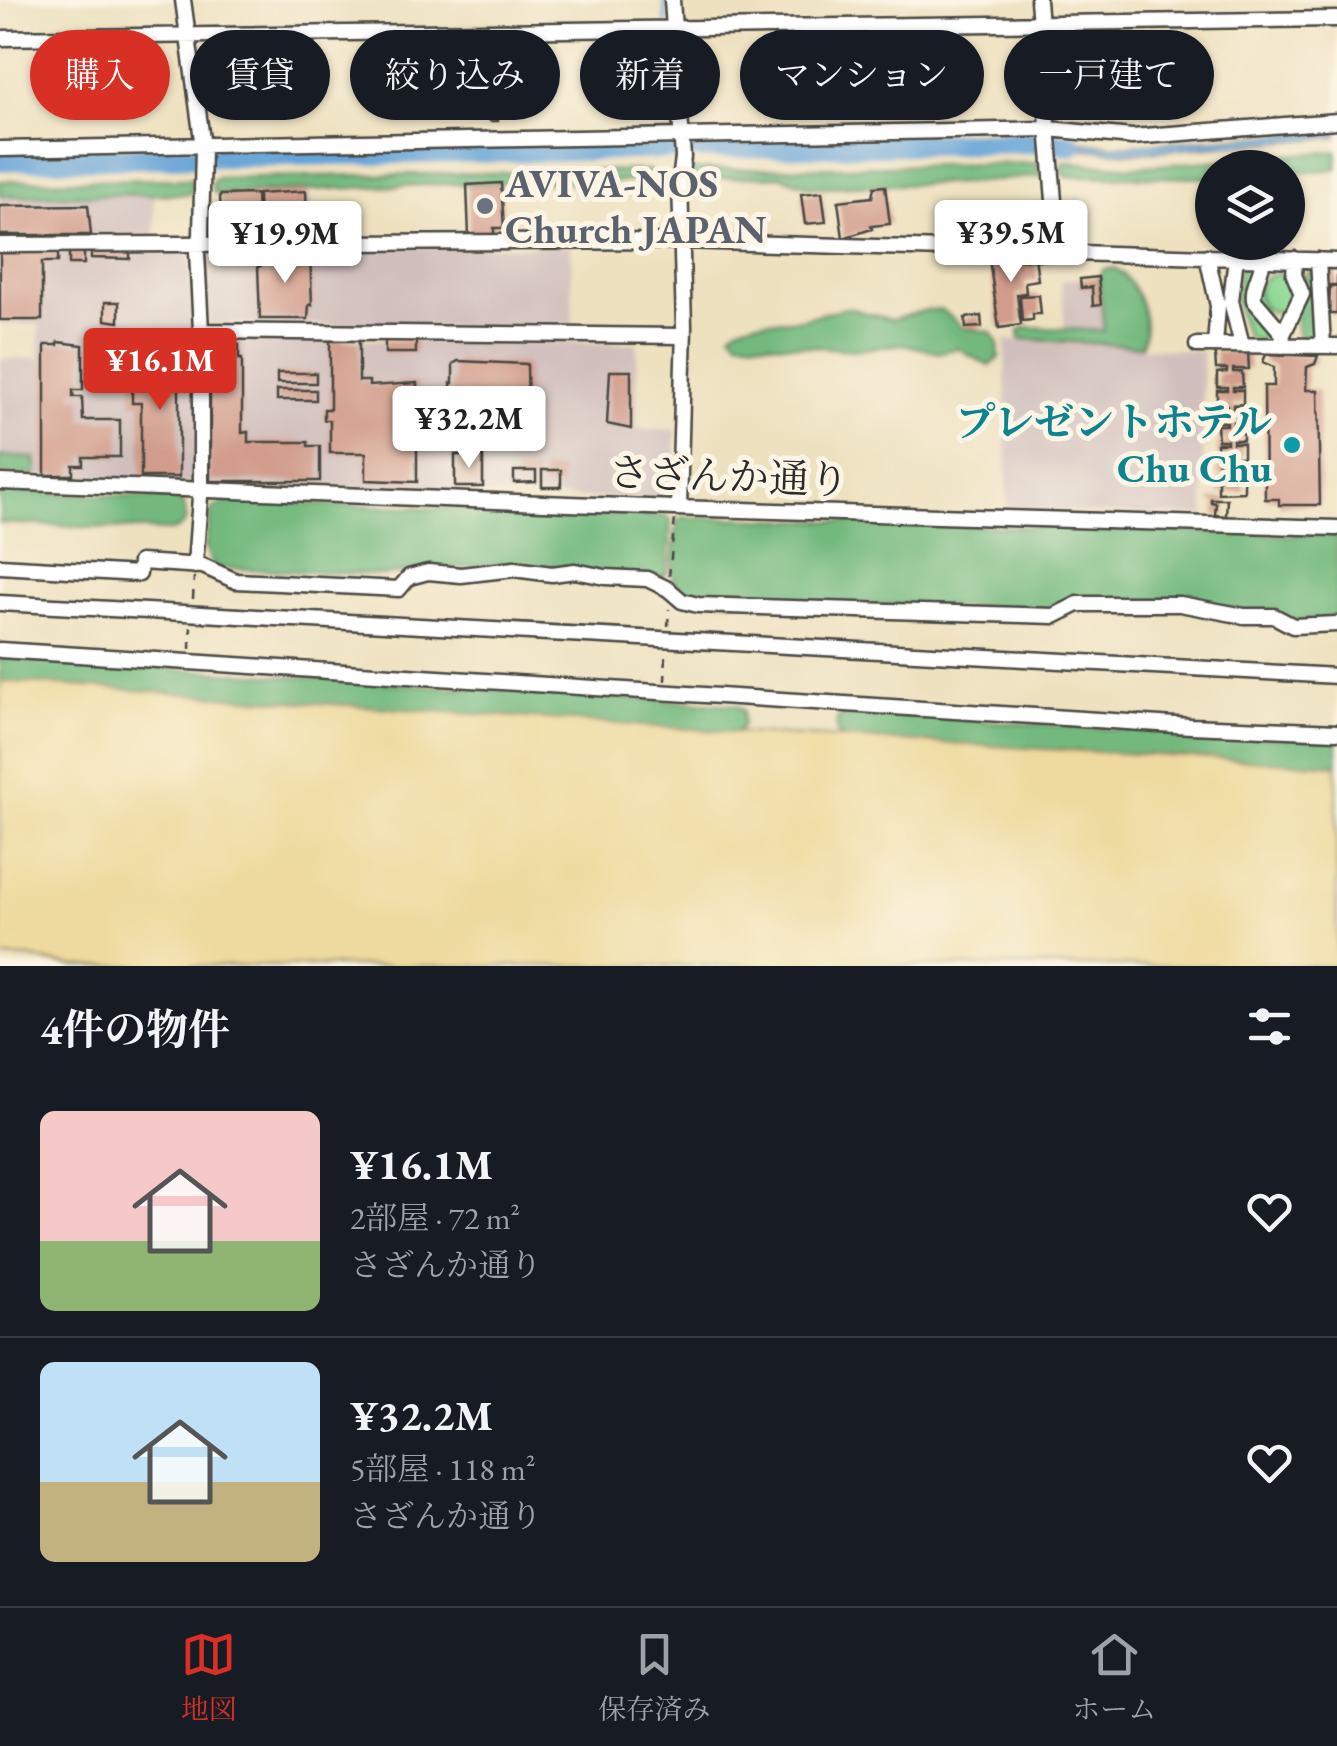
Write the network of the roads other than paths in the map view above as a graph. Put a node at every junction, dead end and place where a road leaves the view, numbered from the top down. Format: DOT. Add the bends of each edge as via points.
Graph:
graph roads {
  1 [pos="182,0"];
  2 [pos="672,0"];
  3 [pos="1038,0"];
  4 [pos="1337,19"];
  5 [pos="1040,23"];
  6 [pos="674,29"];
  7 [pos="188,36"];
  8 [pos="0,38"];
  9 [pos="1337,121"];
  10 [pos="1049,137"];
  11 [pos="682,144"];
  12 [pos="0,149"];
  13 [pos="204,154"];
  14 [pos="682,241"];
  15 [pos="0,244"];
  16 [pos="199,244"];
  17 [pos="1058,251"];
  18 [pos="1195,256"];
  19 [pos="1305,259"];
  20 [pos="1209,260"];
  21 [pos="1235,260"];
  22 [pos="1263,260"];
  23 [pos="1295,260"];
  24 [pos="1318,260"];
  25 [pos="1337,261"];
  26 [pos="1224,294"];
  27 [pos="201,331"];
  28 [pos="683,336"];
  29 [pos="1282,340"];
  30 [pos="1196,345"];
  31 [pos="1215,345"];
  32 [pos="1242,345"];
  33 [pos="1330,346"];
  34 [pos="0,482"];
  35 [pos="201,491"];
  36 [pos="677,512"];
  37 [pos="1337,528"];
  38 [pos="0,566"];
  39 [pos="195,566"];
  40 [pos="499,569"];
  41 [pos="500,587"];
  42 [pos="0,603"];
  43 [pos="1337,624"];
  44 [pos="0,650"];
  45 [pos="1337,676"];
  46 [pos="1337,732"];
  1 -- 7 [label="street"];
  2 -- 6 [label="street"];
  3 -- 5 [label="street"];
  4 -- 5 [label="street"];
  5 -- 6 [label="street"];
  5 -- 10 [label="street"];
  6 -- 7 [label="street"];
  6 -- 11 [label="street"];
  7 -- 8 [label="street"];
  7 -- 13 [label="street"];
  9 -- 10 [label="street"];
  10 -- 11 [label="street"];
  10 -- 17 [label="street"];
  11 -- 13 [label="street"];
  11 -- 14 [label="street"];
  12 -- 13 [label="street"];
  13 -- 16 [label="street"];
  14 -- 16 [label="street"];
  14 -- 17 [label="street"];
  14 -- 28 [label="street"];
  15 -- 16 [label="street"];
  16 -- 27 [label="street"];
  17 -- 18 [label="street"];
  19 -- 24 [label="street"];
  20 -- 26 [label="street"];
  21 -- 26 [label="street"];
  22 -- 29 [label="street" via="1254,300"];
  23 -- 29 [label="street" via="1302,294"];
  24 -- 25 [label="street"];
  24 -- 33 [label="street"];
  26 -- 31 [label="street"];
  26 -- 32 [label="street"];
  27 -- 28 [label="street"];
  27 -- 35 [label="street"];
  28 -- 36 [label="street"];
  29 -- 32 [label="street"];
  29 -- 33 [label="street"];
  30 -- 31 [label="street"];
  31 -- 32 [label="street"];
  34 -- 35 [label="street, さざんか通り"];
  35 -- 36 [label="street, さざんか通り"];
  35 -- 39 [label="street"];
  36 -- 37 [label="street, さざんか通り"];
  38 -- 39 [label="street" via="139,574 140,562"];
  39 -- 40 [label="street" via="230,580 404,589 417,574"];
  40 -- 41 [label="street"];
  40 -- 43 [label="street" via="636,577 698,605 1054,616 1078,604 1180,604 1274,616 1293,626"];
  42 -- 45 [label="street"];
  44 -- 46 [label="street"];
}
